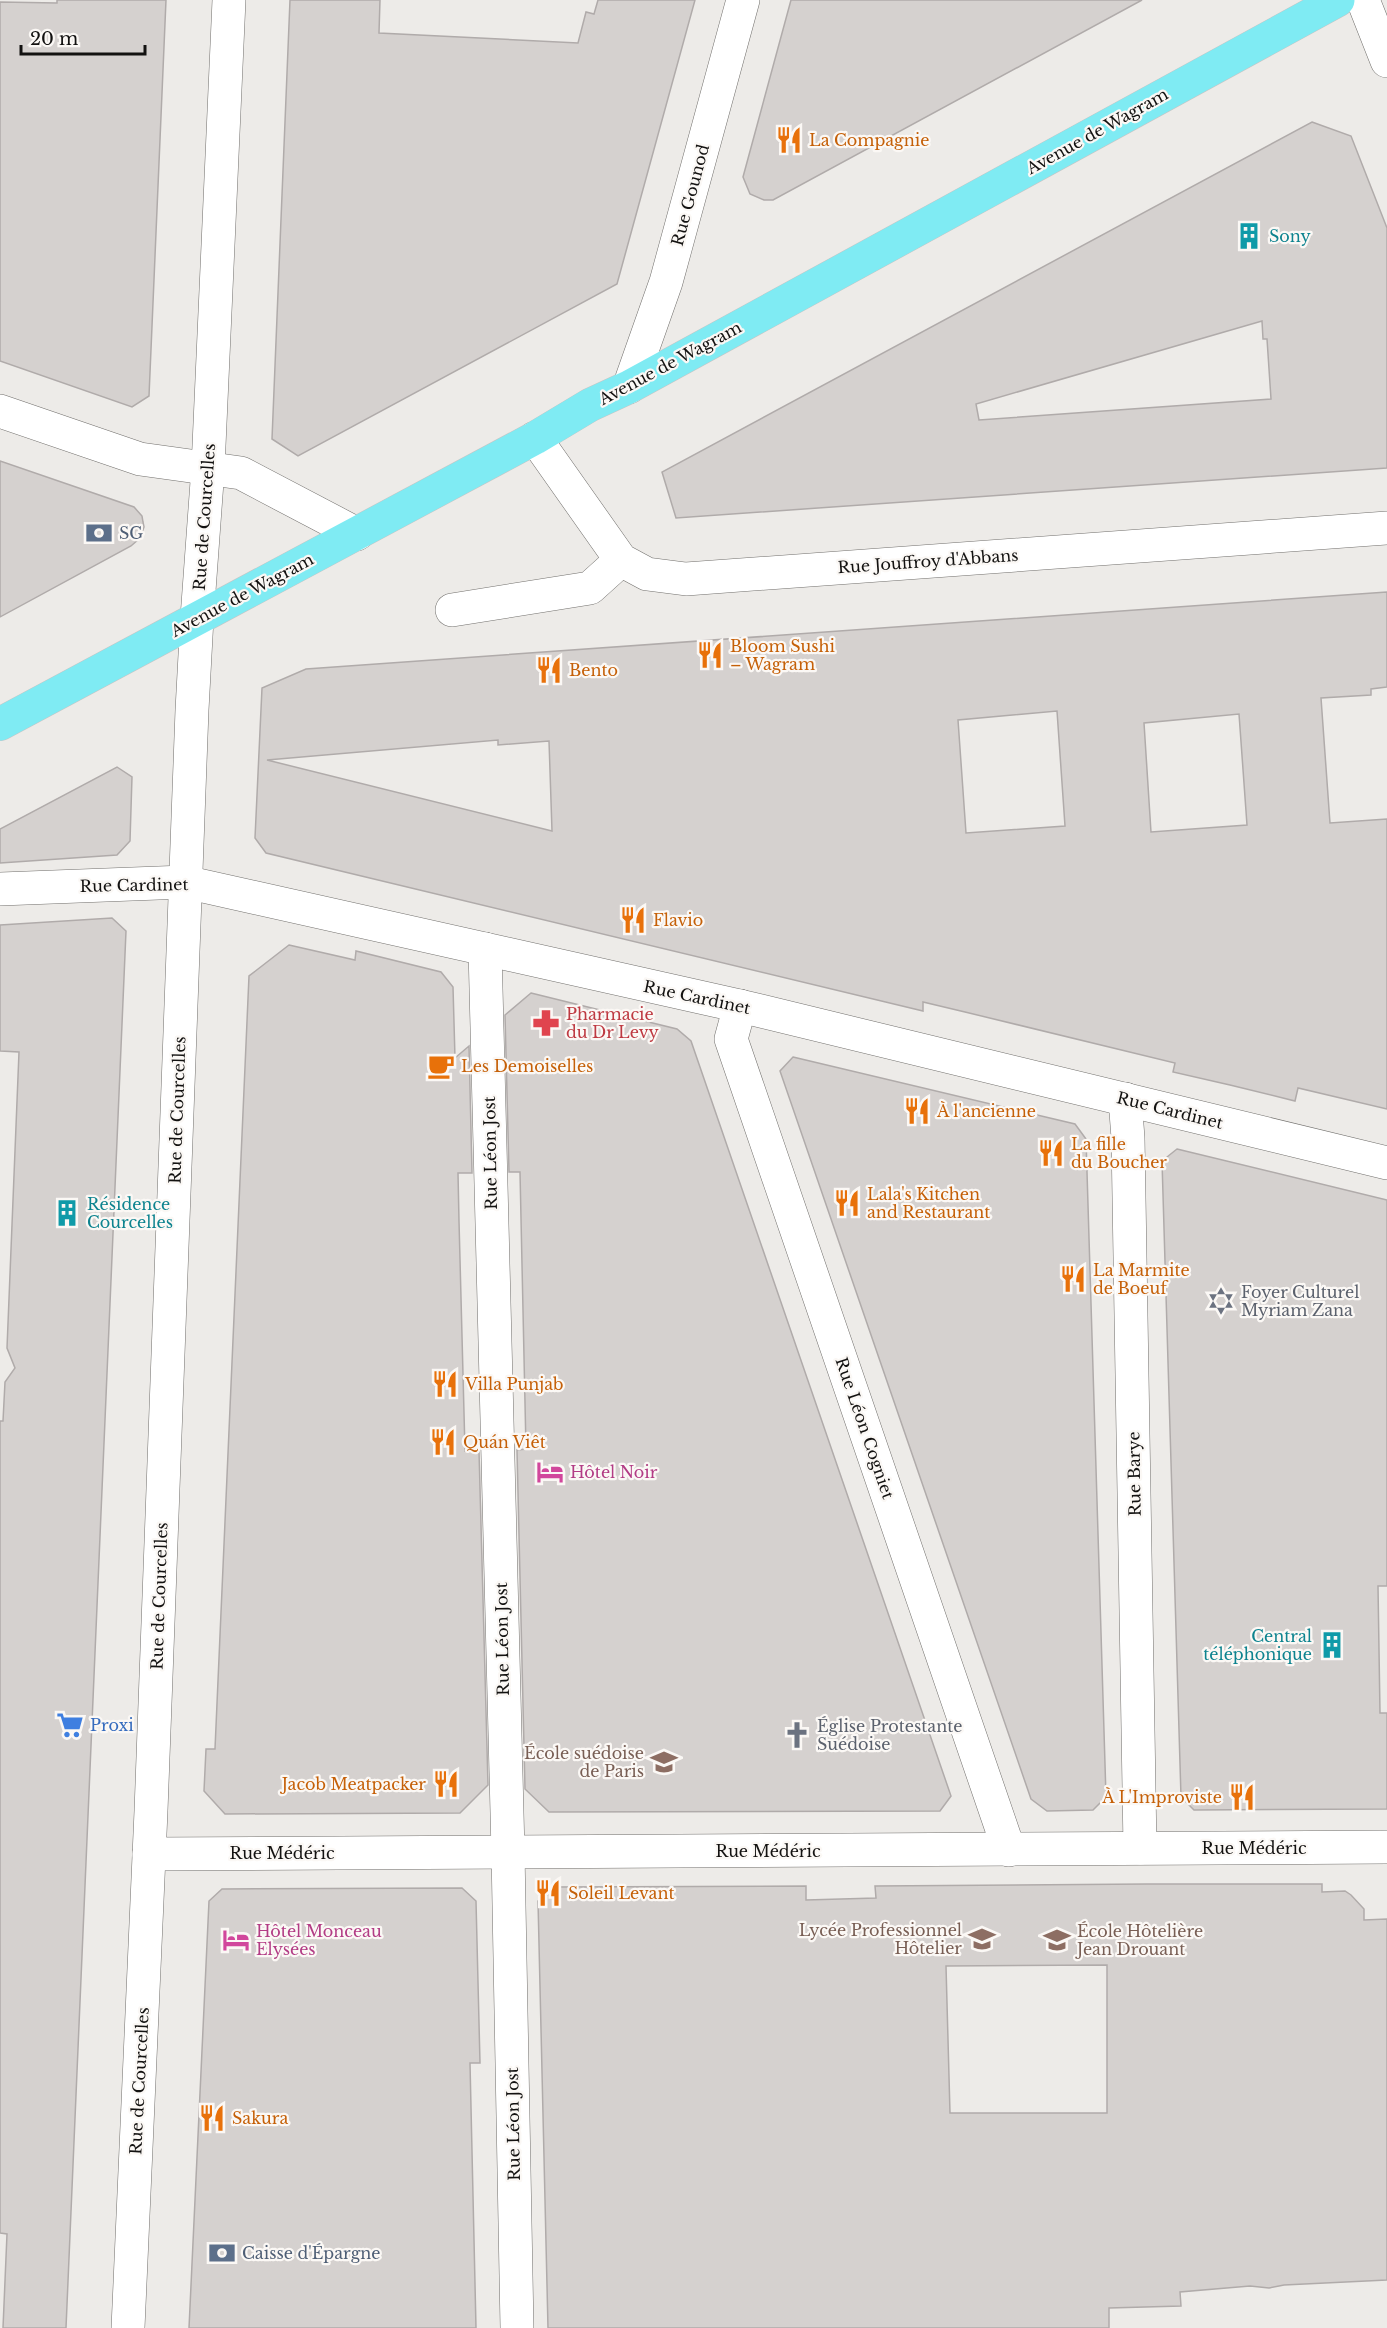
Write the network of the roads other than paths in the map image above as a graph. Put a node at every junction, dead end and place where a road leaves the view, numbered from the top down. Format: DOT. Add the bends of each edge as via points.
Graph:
graph roads {
  1 [pos="229,0"];
  2 [pos="744,0"];
  3 [pos="1338,0"];
  4 [pos="1363,0"];
  5 [pos="1387,61"];
  6 [pos="629,387"];
  7 [pos="0,411"];
  8 [pos="534,438"];
  9 [pos="208,468"];
  10 [pos="1387,528"];
  11 [pos="357,534"];
  12 [pos="621,560"];
  13 [pos="452,610"];
  14 [pos="196,618"];
  15 [pos="0,724"];
  16 [pos="185,882"];
  17 [pos="0,889"];
  18 [pos="484,949"];
  19 [pos="740,1006"];
  20 [pos="1125,1099"];
  21 [pos="1387,1163"];
  22 [pos="1387,1847"];
  23 [pos="1140,1848"];
  24 [pos="1010,1850"];
  25 [pos="508,1852"];
  26 [pos="149,1854"];
  27 [pos="128,2328"];
  28 [pos="517,2328"];
  1 -- 9 [label="street, Rue de Courcelles"];
  2 -- 6 [label="street, Rue Gounod" via="666,282"];
  3 -- 6 [label="main road, Avenue de Wagram"];
  4 -- 5 [label="street"];
  6 -- 8 [label="main road, Avenue de Wagram"];
  7 -- 9 [label="street" via="140,459"];
  8 -- 11 [label="main road, Avenue de Wagram"];
  8 -- 12 [label="street, Rue Jouffroy d'Abbans"];
  9 -- 11 [label="street" via="241,473"];
  9 -- 14 [label="street, Rue de Courcelles"];
  10 -- 12 [label="street, Rue Jouffroy d'Abbans" via="686,579 647,574"];
  11 -- 14 [label="main road, Avenue de Wagram"];
  12 -- 13 [label="street" via="590,588"];
  14 -- 15 [label="main road, Avenue de Wagram"];
  14 -- 16 [label="street, Rue de Courcelles"];
  16 -- 17 [label="street, Rue Cardinet"];
  16 -- 18 [label="street, Rue Cardinet"];
  16 -- 26 [label="street, Rue de Courcelles"];
  18 -- 19 [label="street, Rue Cardinet"];
  18 -- 25 [label="street, Rue Léon Jost"];
  19 -- 20 [label="street, Rue Cardinet"];
  19 -- 24 [label="street, Rue Léon Cogniet" via="731,1039"];
  20 -- 21 [label="street, Rue Cardinet"];
  20 -- 23 [label="street, Rue Barye"];
  22 -- 23 [label="street, Rue Médéric"];
  23 -- 24 [label="street, Rue Médéric"];
  24 -- 25 [label="street, Rue Médéric"];
  25 -- 26 [label="street, Rue Médéric"];
  25 -- 28 [label="street, Rue Léon Jost"];
  26 -- 27 [label="street, Rue de Courcelles"];
}
